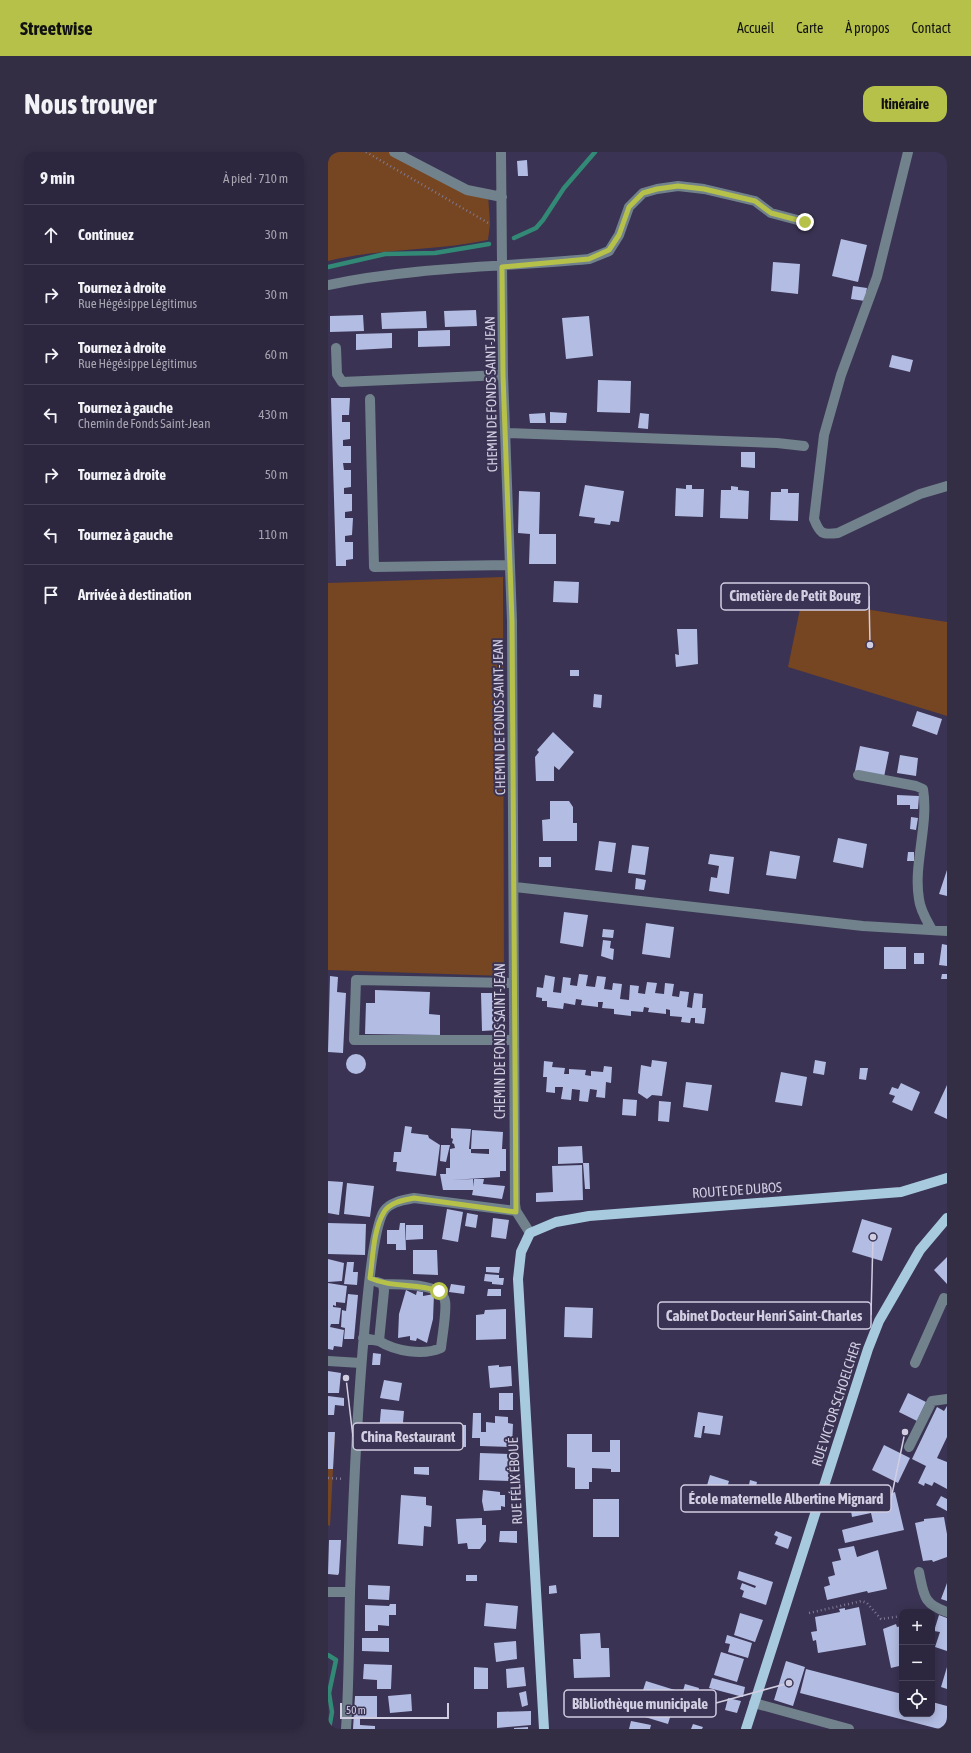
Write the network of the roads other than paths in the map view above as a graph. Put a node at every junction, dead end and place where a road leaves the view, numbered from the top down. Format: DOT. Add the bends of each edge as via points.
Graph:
graph roads {
  1 [pos="394,152"];
  2 [pos="501,152"];
  3 [pos="908,152"];
  4 [pos="502,197"];
  5 [pos="805,222"];
  6 [pos="502,267"];
  7 [pos="328,285"];
  8 [pos="336,348"];
  9 [pos="503,375"];
  10 [pos="370,399"];
  11 [pos="505,433"];
  12 [pos="804,446"];
  13 [pos="947,486"];
  14 [pos="510,565"];
  15 [pos="858,775"];
  16 [pos="514,887"];
  17 [pos="932,930"];
  18 [pos="947,931"];
  19 [pos="514,983"];
  20 [pos="514,1040"];
  21 [pos="947,1178"];
  22 [pos="516,1212"];
  23 [pos="947,1218"];
  24 [pos="530,1233"];
  25 [pos="370,1278"];
  26 [pos="383,1284"];
  27 [pos="947,1300"];
  28 [pos="363,1338"];
  29 [pos="379,1341"];
  30 [pos="328,1361"];
  31 [pos="361,1363"];
  32 [pos="915,1363"];
  33 [pos="947,1399"];
  34 [pos="909,1447"];
  35 [pos="919,1572"];
  36 [pos="328,1592"];
  37 [pos="350,1592"];
  38 [pos="947,1612"];
  39 [pos="754,1704"];
  40 [pos="346,1729"];
  41 [pos="544,1729"];
  42 [pos="746,1729"];
  43 [pos="849,1729"];
  1 -- 4 [label="street" via="467,190"];
  2 -- 4 [label="street, CHEMIN DE FONDS SAINT-JEAN"];
  3 -- 13 [label="street" via="877,277 841,375 824,435 814,519 818,530 826,534 838,533 920,494"];
  4 -- 6 [label="street, CHEMIN DE FONDS SAINT-JEAN"];
  5 -- 6 [label="street" via="771,213 755,201 704,189 678,186 657,189 643,193 629,207 619,235 609,250 589,259"];
  6 -- 7 [label="street" via="415,271 364,277"];
  6 -- 9 [label="street, CHEMIN DE FONDS SAINT-JEAN"];
  8 -- 9 [label="street" via="337,374 342,382"];
  9 -- 11 [label="street, CHEMIN DE FONDS SAINT-JEAN"];
  10 -- 14 [label="street" via="374,567"];
  11 -- 12 [label="street" via="777,442"];
  11 -- 14 [label="street, CHEMIN DE FONDS SAINT-JEAN"];
  14 -- 16 [label="street, CHEMIN DE FONDS SAINT-JEAN"];
  15 -- 17 [label="street" via="923,789 924,813 917,887 919,901"];
  16 -- 17 [label="street" via="863,926"];
  16 -- 19 [label="street, CHEMIN DE FONDS SAINT-JEAN"];
  17 -- 18 [label="street"];
  19 -- 20 [label="street, CHEMIN DE FONDS SAINT-JEAN"];
  19 -- 20 [label="street" via="356,980 354,1040"];
  20 -- 22 [label="street, CHEMIN DE FONDS SAINT-JEAN"];
  21 -- 24 [label="main road, ROUTE DE DUBOS" via="901,1192 589,1216 556,1222"];
  22 -- 24 [label="street"];
  22 -- 25 [label="street" via="414,1198 392,1204 384,1211 377,1231"];
  23 -- 39 [label="main road, RUE VICTOR SCHOELCHER" via="920,1250 879,1321"];
  24 -- 41 [label="main road, RUE FÉLIX ÉBOUÉ" via="521,1252 518,1278"];
  25 -- 26 [label="street"];
  25 -- 28 [label="street"];
  26 -- 29 [label="street"];
  26 -- 29 [label="street" via="427,1287 439,1291 446,1301 441,1348 431,1353 389,1347"];
  27 -- 32 [label="street" via="944,1298"];
  28 -- 29 [label="street"];
  28 -- 31 [label="street"];
  30 -- 31 [label="street"];
  31 -- 37 [label="street"];
  33 -- 34 [label="street" via="932,1401"];
  35 -- 38 [label="street" via="927,1602"];
  36 -- 37 [label="street"];
  37 -- 40 [label="street"];
  39 -- 42 [label="main road, RUE VICTOR SCHOELCHER"];
  39 -- 43 [label="street"];
}
